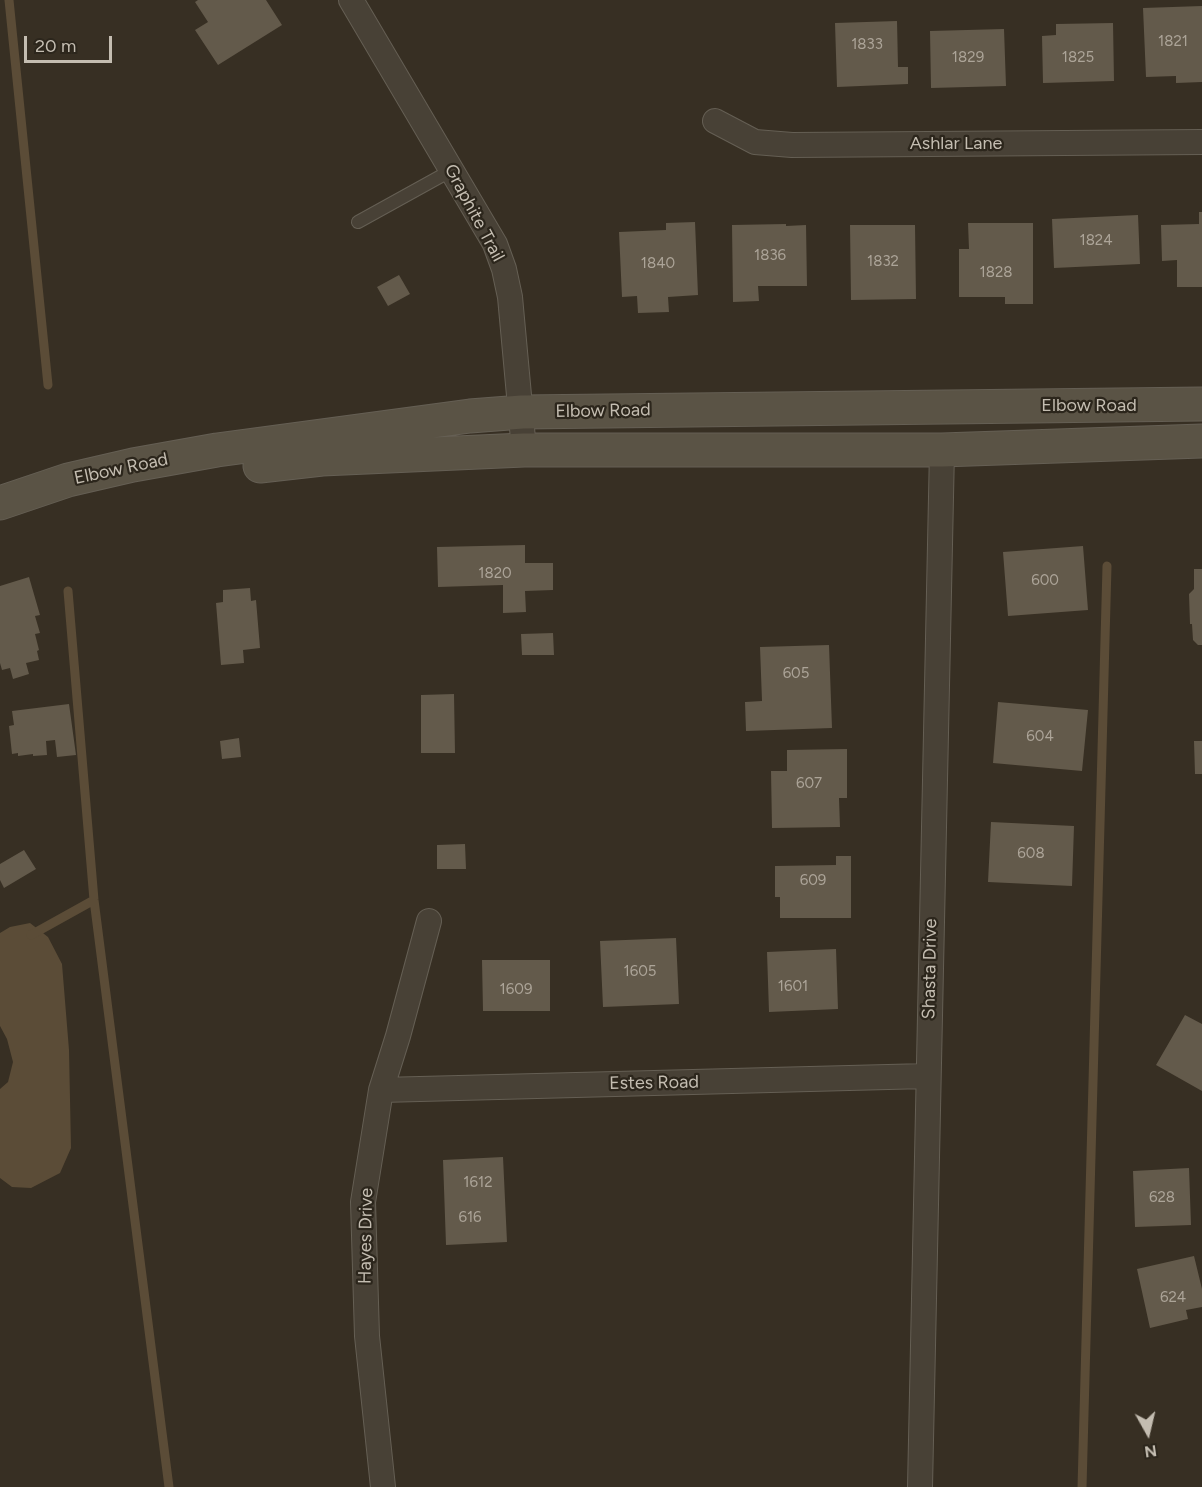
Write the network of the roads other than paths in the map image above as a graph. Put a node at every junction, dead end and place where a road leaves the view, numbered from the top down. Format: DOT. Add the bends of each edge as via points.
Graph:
graph roads {
  1 [pos="351,0"];
  2 [pos="716,121"];
  3 [pos="1202,142"];
  4 [pos="452,170"];
  5 [pos="358,222"];
  6 [pos="1202,404"];
  7 [pos="522,412"];
  8 [pos="1202,441"];
  9 [pos="524,450"];
  10 [pos="942,450"];
  11 [pos="6,501"];
  12 [pos="429,921"];
  13 [pos="927,1076"];
  14 [pos="381,1090"];
  15 [pos="383,1487"];
  16 [pos="920,1487"];
  1 -- 4 [label="street, Graphite Trail"];
  2 -- 3 [label="street, Ashlar Lane" via="755,142 792,145"];
  4 -- 5 [label="lane"];
  4 -- 7 [label="street, Graphite Trail" via="495,244 504,269"];
  6 -- 7 [label="main road, Elbow Road"];
  7 -- 9 [label="street, Graphite Trail"];
  7 -- 11 [label="main road, Elbow Road" via="207,452 68,480"];
  8 -- 10 [label="main road, Elbow Road"];
  9 -- 10 [label="main road, Elbow Road"];
  9 -- 11 [label="main road, Elbow Road" via="322,459 188,475 73,496"];
  10 -- 13 [label="street, Shasta Drive"];
  12 -- 14 [label="street, Hayes Drive"];
  13 -- 14 [label="street, Estes Road"];
  13 -- 16 [label="street, Shasta Drive"];
  14 -- 15 [label="street, Hayes Drive" via="363,1202 367,1336"];
}
